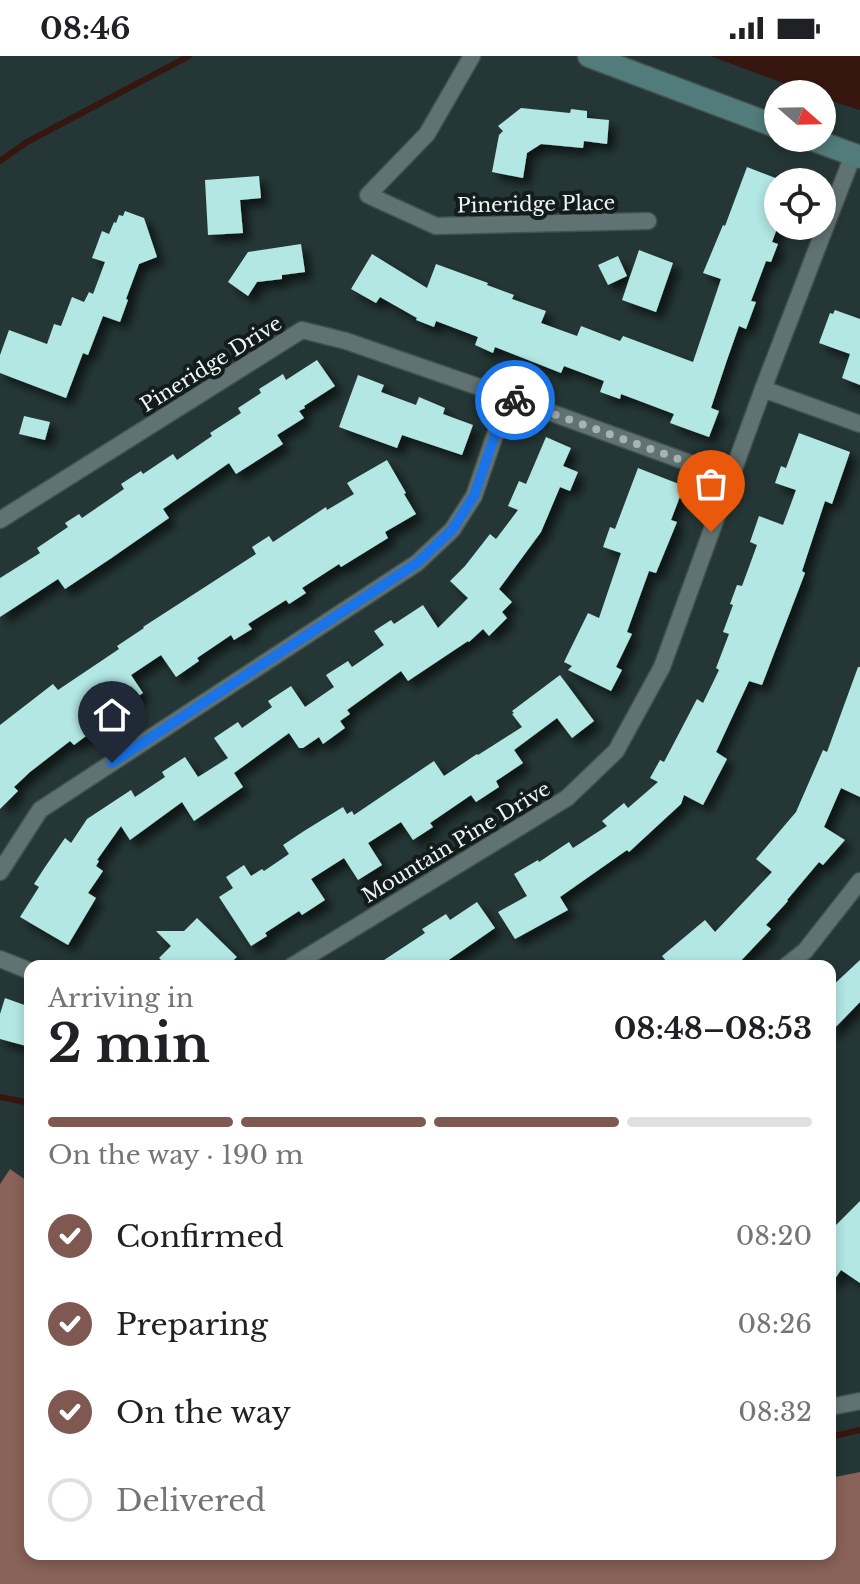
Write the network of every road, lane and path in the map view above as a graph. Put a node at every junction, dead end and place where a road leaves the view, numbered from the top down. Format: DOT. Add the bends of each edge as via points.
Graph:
graph roads {
  1 [pos="472,56"];
  2 [pos="589,56"];
  3 [pos="764,122"];
  4 [pos="836,148"];
  5 [pos="857,156"];
  6 [pos="648,221"];
  7 [pos="763,389"];
  8 [pos="508,397"];
  9 [pos="860,424"];
  10 [pos="731,478"];
  11 [pos="0,520"];
  12 [pos="0,872"];
  13 [pos="860,881"];
  14 [pos="0,959"];
  15 [pos="302,960"];
  16 [pos="794,960"];
  17 [pos="24,969"];
  18 [pos="860,1401"];
  19 [pos="836,1406"];
  1 -- 6 [label="street, Pineridge Place" via="427,134 368,195 436,226"];
  2 -- 3 [label="street"];
  4 -- 5 [label="street"];
  5 -- 7 [label="street, Mountain Pine Drive"];
  7 -- 9 [label="street"];
  7 -- 10 [label="street, Mountain Pine Drive"];
  8 -- 10 [label="street, Pineridge Drive"];
  8 -- 11 [label="street, Pineridge Drive" via="302,330"];
  8 -- 12 [label="street" via="474,496 452,530 417,563 40,810"];
  10 -- 15 [label="street, Mountain Pine Drive" via="662,667 616,751 567,798"];
  13 -- 16 [label="street"];
  14 -- 17 [label="street"];
  18 -- 19 [label="street"];
}
